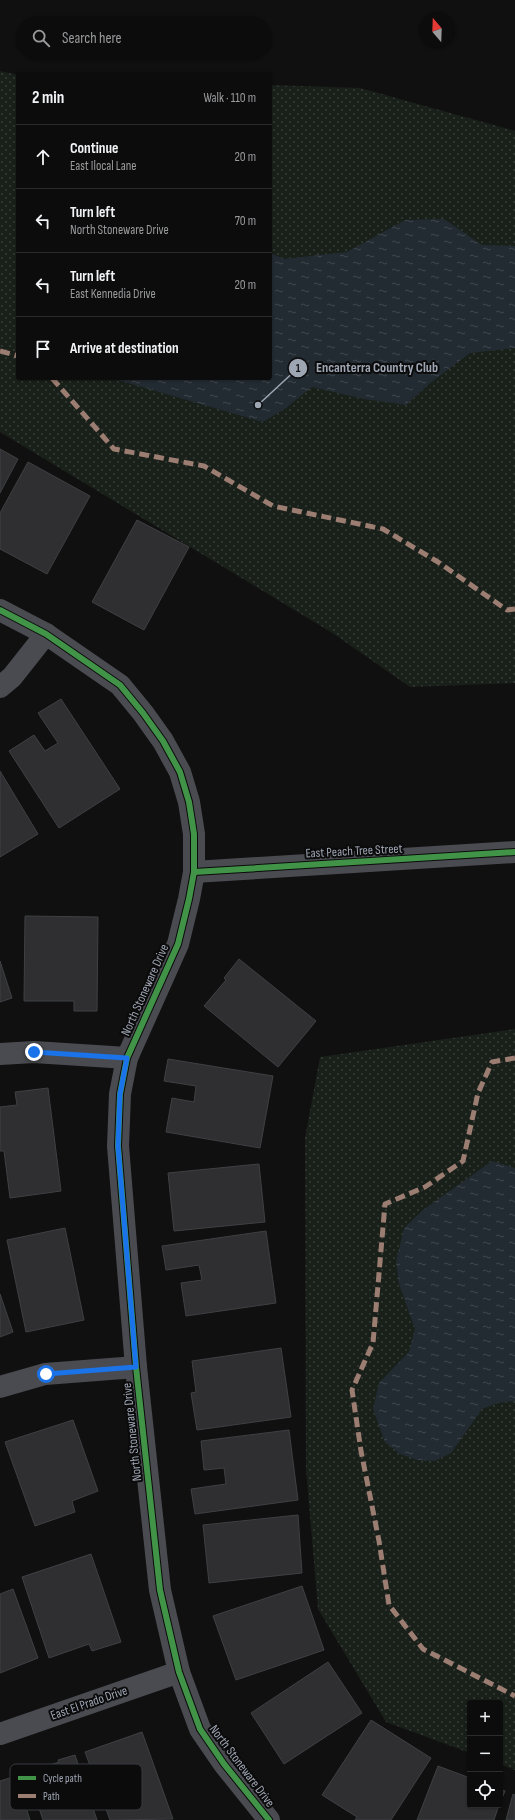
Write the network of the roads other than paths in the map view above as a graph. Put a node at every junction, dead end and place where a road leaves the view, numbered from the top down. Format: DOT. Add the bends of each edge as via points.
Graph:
graph roads {
  1 [pos="0,610"];
  2 [pos="46,634"];
  3 [pos="0,687"];
  4 [pos="515,852"];
  5 [pos="194,872"];
  6 [pos="0,1054"];
  7 [pos="127,1058"];
  8 [pos="136,1367"];
  9 [pos="0,1387"];
  10 [pos="179,1672"];
  11 [pos="0,1734"];
  12 [pos="269,1820"];
  1 -- 2 [label="street, North Stoneware Drive"];
  2 -- 3 [label="street" via="12,677"];
  2 -- 5 [label="street, North Stoneware Drive" via="120,685 163,741 180,772 189,802 194,834"];
  4 -- 5 [label="street, East Peach Tree Street"];
  5 -- 7 [label="street, North Stoneware Drive" via="178,944"];
  6 -- 7 [label="street" via="34,1052"];
  7 -- 8 [label="street, North Stoneware Drive" via="120,1094 118,1146"];
  8 -- 9 [label="street" via="46,1374"];
  8 -- 10 [label="street, North Stoneware Drive" via="160,1590"];
  10 -- 11 [label="street, East El Prado Drive"];
  10 -- 12 [label="street, North Stoneware Drive" via="200,1729 224,1764"];
}
